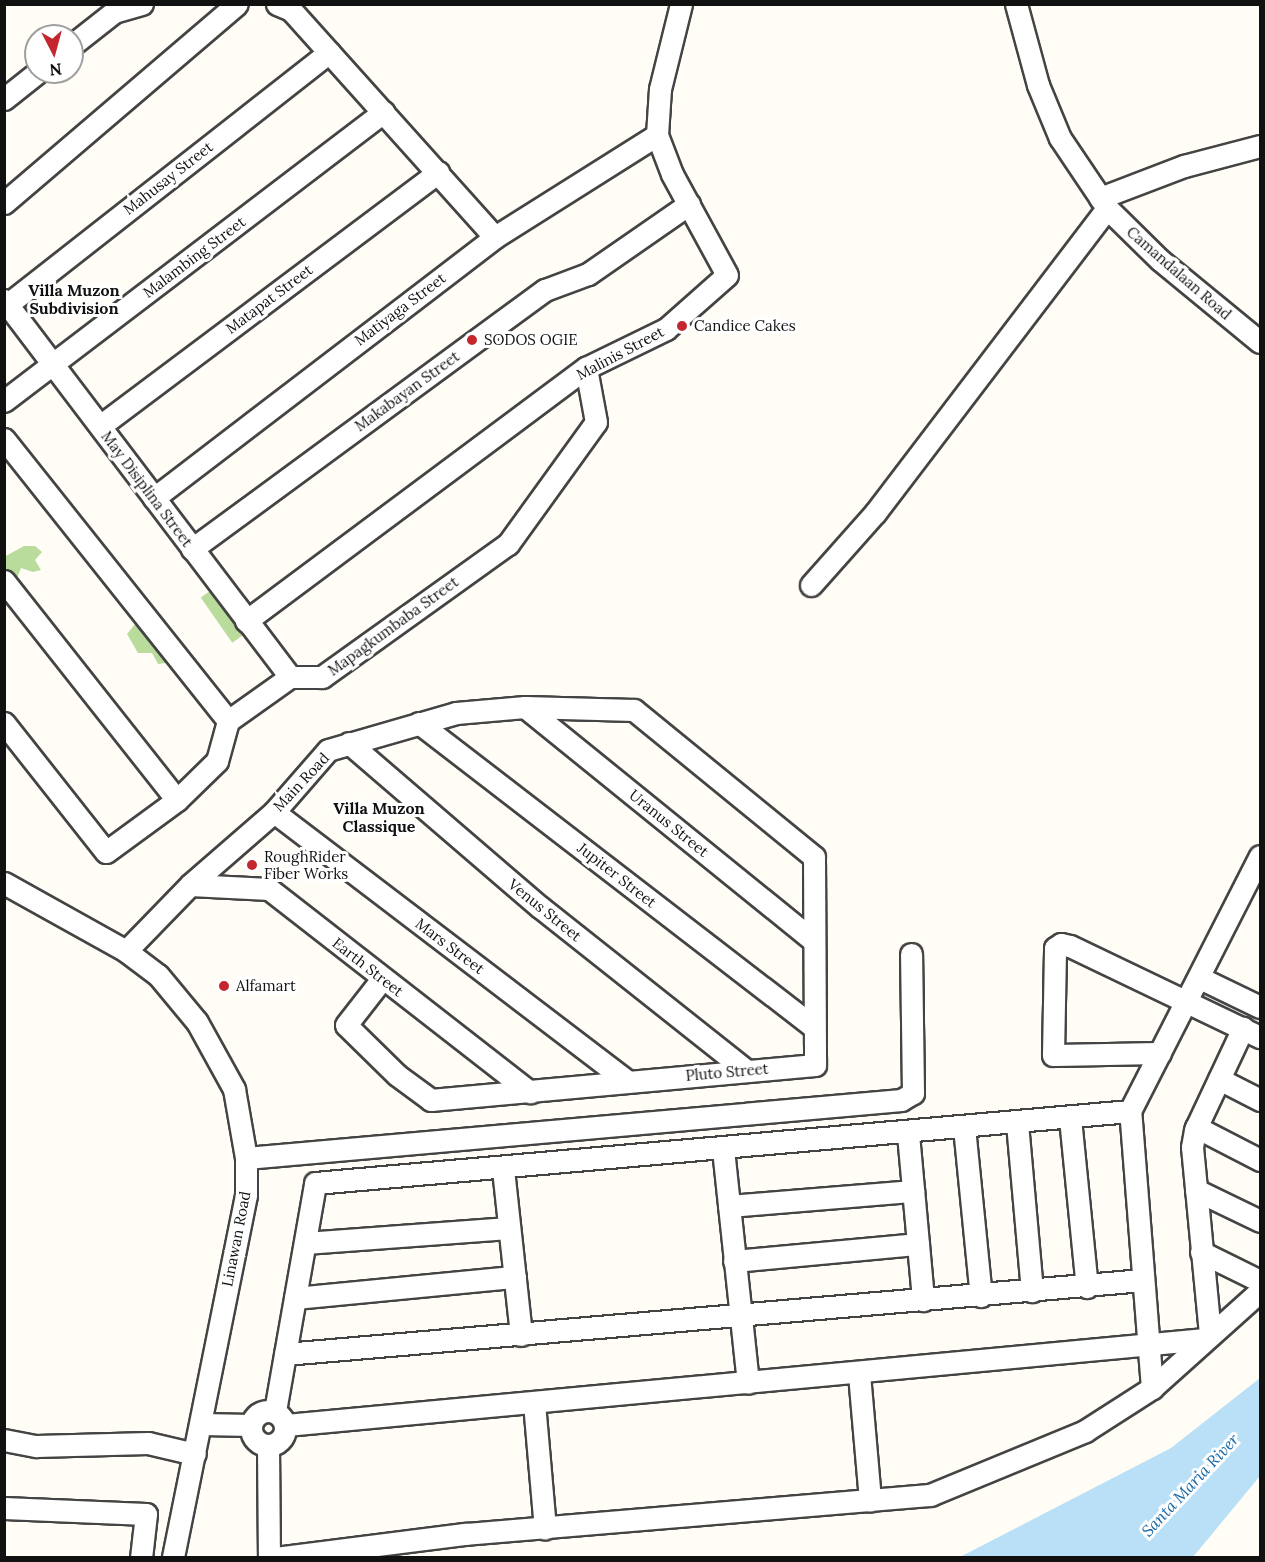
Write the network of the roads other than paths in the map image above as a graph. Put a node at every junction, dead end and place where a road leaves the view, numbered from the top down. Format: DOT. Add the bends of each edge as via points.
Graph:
graph roads {
  1 [pos="142,4"];
  2 [pos="237,4"];
  3 [pos="277,4"];
  4 [pos="681,4"];
  5 [pos="1016,4"];
  6 [pos="84,36"];
  7 [pos="329,52"];
  8 [pos="24,83"];
  9 [pos="4,99"];
  10 [pos="383,112"];
  11 [pos="657,135"];
  12 [pos="1260,146"];
  13 [pos="438,172"];
  14 [pos="4,203"];
  15 [pos="1104,203"];
  16 [pos="689,204"];
  17 [pos="495,237"];
  18 [pos="6,302"];
  19 [pos="1260,342"];
  20 [pos="53,364"];
  21 [pos="586,368"];
  22 [pos="4,401"];
  23 [pos="100,426"];
  24 [pos="4,439"];
  25 [pos="153,498"];
  26 [pos="192,549"];
  27 [pos="4,581"];
  28 [pos="811,585"];
  29 [pos="246,621"];
  30 [pos="290,677"];
  31 [pos="525,707"];
  32 [pos="228,721"];
  33 [pos="4,723"];
  34 [pos="419,723"];
  35 [pos="349,743"];
  36 [pos="177,800"];
  37 [pos="274,812"];
  38 [pos="1260,856"];
  39 [pos="814,858"];
  40 [pos="4,884"];
  41 [pos="190,885"];
  42 [pos="813,940"];
  43 [pos="126,951"];
  44 [pos="911,954"];
  45 [pos="1200,978"];
  46 [pos="382,979"];
  47 [pos="1188,1000"];
  48 [pos="1260,1007"];
  49 [pos="814,1027"];
  50 [pos="1252,1032"];
  51 [pos="1160,1053"];
  52 [pos="747,1071"];
  53 [pos="1219,1079"];
  54 [pos="627,1081"];
  55 [pos="530,1092"];
  56 [pos="1260,1100"];
  57 [pos="1130,1111"];
  58 [pos="1070,1118"];
  59 [pos="1017,1123"];
  60 [pos="964,1127"];
  61 [pos="1197,1127"];
  62 [pos="908,1134"];
  63 [pos="723,1149"];
  64 [pos="246,1158"];
  65 [pos="1260,1160"];
  66 [pos="503,1169"];
  67 [pos="1196,1190"];
  68 [pos="913,1191"];
  69 [pos="729,1206"];
  70 [pos="1260,1221"];
  71 [pos="508,1228"];
  72 [pos="305,1243"];
  73 [pos="918,1244"];
  74 [pos="1201,1252"];
  75 [pos="734,1261"];
  76 [pos="515,1277"];
  77 [pos="1143,1280"];
  78 [pos="1260,1281"];
  79 [pos="1087,1287"];
  80 [pos="1032,1291"];
  81 [pos="1260,1291"];
  82 [pos="981,1296"];
  83 [pos="295,1298"];
  84 [pos="923,1300"];
  85 [pos="740,1317"];
  86 [pos="521,1335"];
  87 [pos="1208,1337"];
  88 [pos="1148,1345"];
  89 [pos="285,1354"];
  90 [pos="859,1374"];
  91 [pos="748,1383"];
  92 [pos="1152,1388"];
  93 [pos="534,1403"];
  94 [pos="280,1418"];
  95 [pos="202,1424"];
  96 [pos="251,1425"];
  97 [pos="4,1440"];
  98 [pos="268,1446"];
  99 [pos="195,1454"];
  100 [pos="870,1501"];
  101 [pos="4,1508"];
  102 [pos="545,1529"];
  103 [pos="141,1557"];
  104 [pos="173,1557"];
  105 [pos="272,1557"];
  1 -- 6 [label="street" via="114,12"];
  2 -- 14 [label="street"];
  3 -- 7 [label="street" via="291,10"];
  4 -- 11 [label="street, Malinis Street" via="660,89"];
  5 -- 15 [label="street, Camandalaan Road" via="1038,85 1060,138"];
  7 -- 10 [label="street"];
  7 -- 18 [label="street, Mahusay Street"];
  8 -- 9 [label="street"];
  10 -- 13 [label="street"];
  10 -- 20 [label="street, Malambing Street"];
  11 -- 16 [label="street, Malinis Street"];
  11 -- 17 [label="street, Matiyaga Street"];
  12 -- 15 [label="street" via="1184,166"];
  13 -- 17 [label="street"];
  13 -- 23 [label="street, Matapat Street"];
  15 -- 19 [label="street, Camandalaan Road" via="1160,260"];
  15 -- 28 [label="street" via="875,513"];
  16 -- 21 [label="street, Malinis Street" via="727,275 666,329"];
  16 -- 26 [label="street, Makabayan Street" via="588,274 545,290"];
  17 -- 25 [label="street, Matiyaga Street"];
  18 -- 20 [label="street, May Disiplina Street"];
  20 -- 22 [label="street, Malambing Street"];
  20 -- 23 [label="street, May Disiplina Street"];
  21 -- 29 [label="street, Malinis Street"];
  21 -- 30 [label="street, Mapagkumbaba Street" via="596,422 508,544 322,677"];
  23 -- 25 [label="street, May Disiplina Street"];
  24 -- 32 [label="street"];
  25 -- 26 [label="street, May Disiplina Street"];
  26 -- 29 [label="street, May Disiplina Street"];
  27 -- 36 [label="street"];
  29 -- 30 [label="street, May Disiplina Street"];
  30 -- 32 [label="street"];
  31 -- 34 [label="street, Main Road" via="456,713"];
  31 -- 39 [label="street, Main Road" via="634,710"];
  31 -- 42 [label="street, Uranus Street"];
  32 -- 36 [label="street" via="217,761"];
  33 -- 36 [label="street" via="106,852"];
  34 -- 35 [label="street, Main Road"];
  34 -- 49 [label="street, Jupiter Street"];
  35 -- 37 [label="street, Main Road" via="328,750"];
  35 -- 52 [label="street, Venus Street" via="540,907"];
  37 -- 41 [label="street, Main Road"];
  37 -- 54 [label="street, Mars Street"];
  38 -- 45 [label="street"];
  39 -- 42 [label="street, Pluto Street"];
  40 -- 43 [label="street, Linawan Road"];
  41 -- 43 [label="street, Main Road"];
  41 -- 46 [label="street, Earth Street" via="269,889"];
  42 -- 49 [label="street, Pluto Street"];
  43 -- 64 [label="street, Linawan Road" via="158,975 197,1022 234,1089"];
  44 -- 64 [label="street" via="913,1093 901,1100"];
  45 -- 47 [label="street"];
  45 -- 48 [label="street"];
  46 -- 55 [label="street, Earth Street"];
  46 -- 55 [label="street, Pluto Street" via="346,1024 397,1075 431,1100"];
  47 -- 50 [label="street"];
  47 -- 51 [label="street"];
  47 -- 51 [label="street" via="1070,946 1061,944 1055,948 1053,1054"];
  49 -- 52 [label="street, Pluto Street" via="815,1065"];
  50 -- 53 [label="street"];
  51 -- 57 [label="street"];
  52 -- 54 [label="street, Pluto Street"];
  53 -- 56 [label="street"];
  53 -- 61 [label="street"];
  54 -- 55 [label="street, Pluto Street"];
  57 -- 58 [label="street"];
  57 -- 77 [label="street"];
  58 -- 59 [label="street"];
  58 -- 79 [label="street"];
  59 -- 60 [label="street"];
  59 -- 80 [label="street"];
  60 -- 62 [label="street"];
  60 -- 82 [label="street"];
  61 -- 65 [label="street"];
  61 -- 67 [label="street" via="1192,1147"];
  62 -- 63 [label="street"];
  62 -- 68 [label="street"];
  63 -- 66 [label="street"];
  63 -- 69 [label="street"];
  64 -- 95 [label="street, Linawan Road" via="246,1195"];
  66 -- 71 [label="street"];
  66 -- 72 [label="street" via="315,1183"];
  67 -- 70 [label="street"];
  67 -- 74 [label="street"];
  68 -- 69 [label="street"];
  68 -- 73 [label="street"];
  69 -- 75 [label="street"];
  71 -- 72 [label="street"];
  71 -- 76 [label="street"];
  72 -- 83 [label="street"];
  73 -- 75 [label="street"];
  73 -- 84 [label="street"];
  74 -- 78 [label="street"];
  74 -- 87 [label="street"];
  75 -- 85 [label="street"];
  76 -- 83 [label="street"];
  76 -- 86 [label="street"];
  77 -- 79 [label="street"];
  77 -- 88 [label="street"];
  79 -- 80 [label="street"];
  80 -- 82 [label="street"];
  81 -- 87 [label="street"];
  82 -- 84 [label="street"];
  83 -- 89 [label="street"];
  84 -- 85 [label="street"];
  85 -- 86 [label="street"];
  85 -- 91 [label="street"];
  86 -- 89 [label="street"];
  87 -- 88 [label="street"];
  87 -- 92 [label="street"];
  88 -- 90 [label="street"];
  88 -- 92 [label="street"];
  89 -- 94 [label="street"];
  90 -- 91 [label="street"];
  90 -- 100 [label="street"];
  91 -- 93 [label="street"];
  92 -- 100 [label="street" via="1084,1431 930,1496"];
  93 -- 94 [label="street"];
  93 -- 102 [label="street"];
  94 -- 96 [label="street" via="264,1411"];
  94 -- 98 [label="street" via="282,1439"];
  95 -- 96 [label="street"];
  95 -- 99 [label="street, Linawan Road"];
  96 -- 98 [label="street" via="252,1435"];
  97 -- 99 [label="street" via="36,1446 148,1443"];
  98 -- 105 [label="street"];
  99 -- 104 [label="street, Linawan Road"];
  100 -- 102 [label="street"];
  101 -- 103 [label="street" via="146,1514"];
  102 -- 105 [label="street" via="465,1534"];
}
